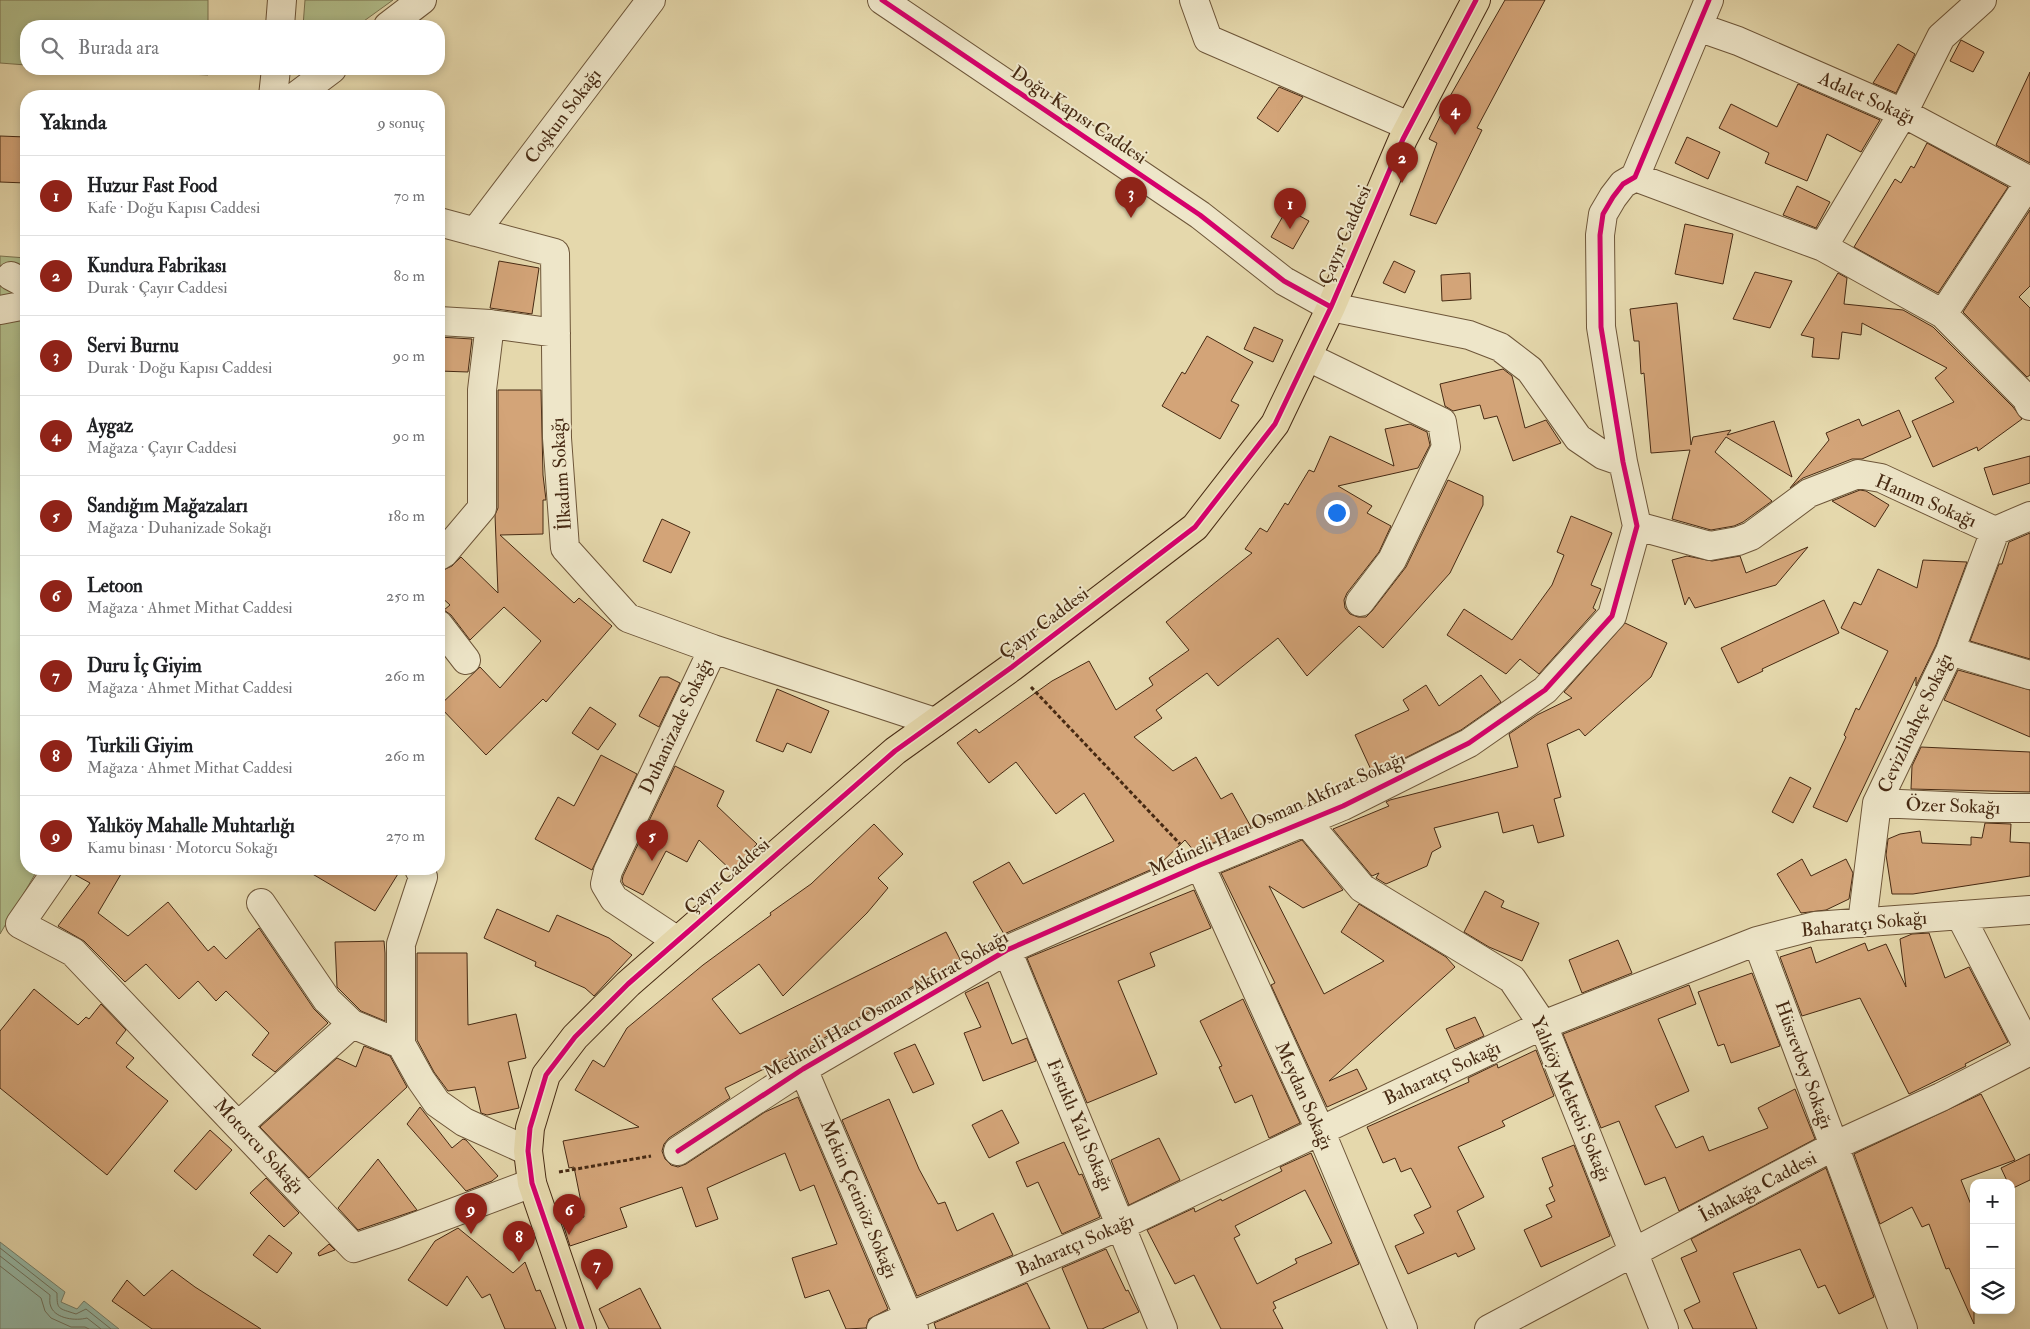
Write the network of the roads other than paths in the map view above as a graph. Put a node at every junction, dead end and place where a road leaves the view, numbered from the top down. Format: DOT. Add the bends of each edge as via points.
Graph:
graph roads {
  1 [pos="282,0"];
  2 [pos="422,0"];
  3 [pos="651,0"];
  4 [pos="882,0"];
  5 [pos="1194,0"];
  6 [pos="1476,0"];
  7 [pos="1709,0"];
  8 [pos="1982,0"];
  9 [pos="280,20"];
  10 [pos="396,20"];
  11 [pos="1698,27"];
  12 [pos="275,75"];
  13 [pos="324,75"];
  14 [pos="274,90"];
  15 [pos="304,90"];
  16 [pos="1902,113"];
  17 [pos="1409,126"];
  18 [pos="1636,177"];
  19 [pos="2030,181"];
  20 [pos="445,224"];
  21 [pos="476,232"];
  22 [pos="1823,247"];
  23 [pos="20,306"];
  24 [pos="1331,307"];
  25 [pos="0,310"];
  26 [pos="1943,314"];
  27 [pos="445,321"];
  28 [pos="490,324"];
  29 [pos="556,333"];
  30 [pos="1308,357"];
  31 [pos="2030,406"];
  32 [pos="1623,462"];
  33 [pos="2030,516"];
  34 [pos="1637,526"];
  35 [pos="1995,531"];
  36 [pos="445,552"];
  37 [pos="1360,602"];
  38 [pos="445,633"];
  39 [pos="713,649"];
  40 [pos="1950,651"];
  41 [pos="466,660"];
  42 [pos="2030,675"];
  43 [pos="935,722"];
  44 [pos="1877,803"];
  45 [pos="2030,808"];
  46 [pos="1306,821"];
  47 [pos="1200,865"];
  48 [pos="54,875"];
  49 [pos="423,875"];
  50 [pos="261,903"];
  51 [pos="2030,910"];
  52 [pos="1960,915"];
  53 [pos="1862,922"];
  54 [pos="676,940"];
  55 [pos="1757,941"];
  56 [pos="1007,950"];
  57 [pos="352,1024"];
  58 [pos="1543,1025"];
  59 [pos="402,1044"];
  60 [pos="2030,1051"];
  61 [pos="803,1069"];
  62 [pos="239,1125"];
  63 [pos="1320,1130"];
  64 [pos="1834,1146"];
  65 [pos="678,1151"];
  66 [pos="531,1170"];
  67 [pos="1122,1225"];
  68 [pos="1635,1253"];
  69 [pos="912,1323"];
  70 [pos="582,1329"];
  71 [pos="881,1329"];
  72 [pos="1164,1329"];
  73 [pos="1403,1329"];
  74 [pos="1489,1329"];
  75 [pos="1664,1329"];
  76 [pos="1904,1329"];
  1 -- 9 [label="street"];
  2 -- 10 [label="street"];
  3 -- 21 [label="street, Coşkun Sokağı"];
  4 -- 24 [label="street, Doğu Kapısı Caddesi" via="1200,216 1284,282"];
  5 -- 17 [label="street" via="1208,39"];
  6 -- 17 [label="main road, Çayır Caddesi"];
  7 -- 11 [label="street, Medineli Hacı Osman Akfırat Sokağı"];
  8 -- 16 [label="street" via="1941,37"];
  11 -- 16 [label="street, Adalet Sokağı" via="1738,41"];
  11 -- 18 [label="street, Medineli Hacı Osman Akfırat Sokağı"];
  12 -- 14 [label="street"];
  13 -- 15 [label="street"];
  16 -- 19 [label="street, Adalet Sokağı"];
  16 -- 22 [label="street"];
  17 -- 24 [label="main road, Çayır Caddesi"];
  18 -- 22 [label="street"];
  18 -- 32 [label="street, Medineli Hacı Osman Akfırat Sokağı" via="1623,184 1613,197 1603,214 1600,235 1601,327"];
  19 -- 26 [label="street"];
  20 -- 21 [label="street, İlkadım Sokağı"];
  21 -- 29 [label="street, İlkadım Sokağı" via="555,253"];
  22 -- 26 [label="street"];
  23 -- 25 [label="street"];
  24 -- 30 [label="main road, Çayır Caddesi"];
  24 -- 32 [label="street" via="1469,335 1500,347 1530,370 1578,438 1603,455"];
  26 -- 31 [label="street" via="2026,398"];
  27 -- 28 [label="street"];
  28 -- 29 [label="street"];
  28 -- 36 [label="street" via="482,390 482,508"];
  29 -- 39 [label="street, İlkadım Sokağı" via="557,438 565,548 628,618"];
  30 -- 37 [label="street" via="1442,422 1446,434 1446,447 1392,560"];
  30 -- 43 [label="main road, Çayır Caddesi" via="1275,424 1195,527"];
  32 -- 34 [label="street, Medineli Hacı Osman Akfırat Sokağı"];
  33 -- 35 [label="street"];
  34 -- 35 [label="street, Hanım Sokağı" via="1710,546 1738,541 1751,536 1809,493 1858,474 1881,478"];
  34 -- 46 [label="street, Medineli Hacı Osman Akfırat Sokağı" via="1612,616 1545,690 1468,743 1343,806"];
  35 -- 40 [label="street, Cevizlibahçe Sokağı"];
  38 -- 41 [label="street"];
  39 -- 43 [label="street, İlkadım Sokağı"];
  39 -- 54 [label="street, Duhanizade Sokağı" via="608,871 606,884 614,899"];
  40 -- 42 [label="street"];
  40 -- 44 [label="street, Cevizlibahçe Sokağı"];
  43 -- 54 [label="main road, Çayır Caddesi" via="894,751"];
  44 -- 45 [label="street, Özer Sokağı"];
  44 -- 53 [label="street, Cevizlibahçe Sokağı"];
  46 -- 47 [label="street, Medineli Hacı Osman Akfırat Sokağı"];
  46 -- 58 [label="street, Yalıköy Mektebi Sokağı" via="1362,888 1512,979"];
  47 -- 56 [label="street, Medineli Hacı Osman Akfırat Sokağı"];
  47 -- 63 [label="street, Meydan Sokağı"];
  48 -- 62 [label="street, Motorcu Sokağı" via="20,924 74,952"];
  49 -- 59 [label="street" via="401,944"];
  50 -- 57 [label="street" via="327,1000"];
  51 -- 52 [label="street, Baharatçı Sokağı"];
  52 -- 53 [label="street, Baharatçı Sokağı"];
  52 -- 60 [label="street"];
  53 -- 55 [label="street, Baharatçı Sokağı" via="1815,926"];
  54 -- 66 [label="main road, Çayır Caddesi" via="575,1037 546,1075 530,1128"];
  55 -- 58 [label="street, Baharatçı Sokağı"];
  55 -- 64 [label="street, Hüsrevbey Sokağı"];
  56 -- 61 [label="street, Medineli Hacı Osman Akfırat Sokağı"];
  56 -- 67 [label="street, Fıstıklı Yalı Sokağı"];
  57 -- 59 [label="street"];
  57 -- 62 [label="street"];
  58 -- 63 [label="street, Baharatçı Sokağı"];
  58 -- 68 [label="street, Yalıköy Mektebi Sokağı"];
  59 -- 66 [label="street" via="437,1103"];
  60 -- 64 [label="street, İshakağa Caddesi" via="1941,1097"];
  61 -- 65 [label="street, Medineli Hacı Osman Akfırat Sokağı"];
  61 -- 69 [label="street, Mekin Çetinöz Sokağı"];
  62 -- 66 [label="street, Motorcu Sokağı" via="354,1248 396,1234"];
  63 -- 67 [label="street, Baharatçı Sokağı"];
  63 -- 73 [label="street, Meydan Sokağı"];
  64 -- 68 [label="street, İshakağa Caddesi"];
  64 -- 76 [label="street, Hüsrevbey Sokağı"];
  66 -- 70 [label="main road"];
  67 -- 69 [label="street, Baharatçı Sokağı"];
  67 -- 72 [label="street, Fıstıklı Yalı Sokağı"];
  68 -- 74 [label="street, İshakağa Caddesi"];
  68 -- 75 [label="street, Yalıköy Mektebi Sokağı"];
  69 -- 71 [label="street, Baharatçı Sokağı"];
}
